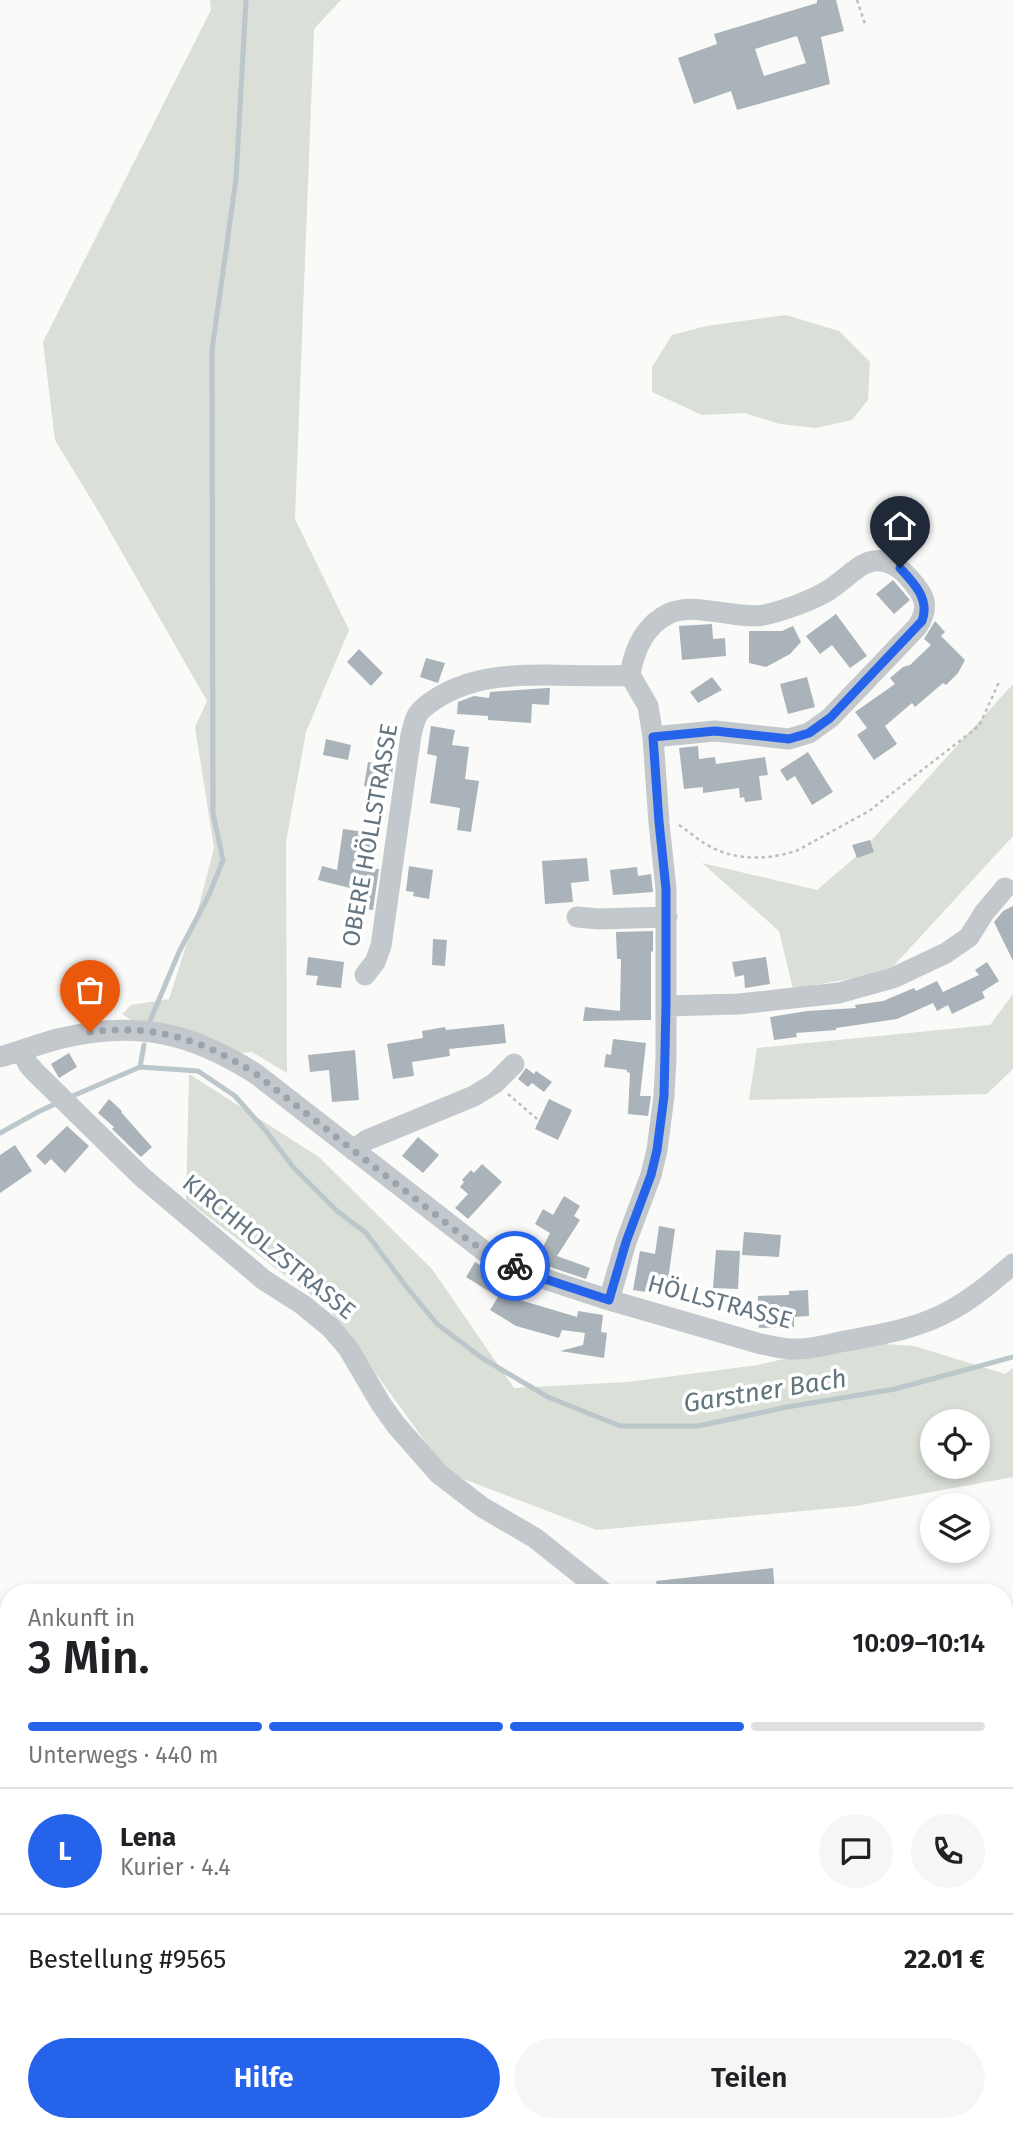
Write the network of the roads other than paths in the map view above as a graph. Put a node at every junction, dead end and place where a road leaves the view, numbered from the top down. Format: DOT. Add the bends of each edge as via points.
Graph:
graph roads {
  1 [pos="630,675"];
  2 [pos="653,737"];
  3 [pos="1005,888"];
  4 [pos="577,917"];
  5 [pos="667,917"];
  6 [pos="365,975"];
  7 [pos="666,1006"];
  8 [pos="22,1051"];
  9 [pos="0,1057"];
  10 [pos="514,1064"];
  11 [pos="354,1150"];
  12 [pos="1013,1264"];
  13 [pos="609,1300"];
  14 [pos="593,1584"];
  1 -- 2 [label="street" via="648,706"];
  1 -- 2 [label="street" via="643,636 670,613 766,614 826,592 875,560 900,568 924,599 924,614 917,626 830,718 809,733 789,739 715,731"];
  1 -- 6 [label="street, OBERE HÖLLSTRASSE" via="488,678 443,694 422,709 411,735 381,946"];
  2 -- 5 [label="street"];
  3 -- 7 [label="street" via="962,943 883,981 839,993"];
  4 -- 5 [label="street"];
  5 -- 7 [label="street"];
  7 -- 13 [label="street" via="664,1096 657,1150"];
  8 -- 9 [label="street, HÖLLSTRASSE"];
  8 -- 11 [label="street, HÖLLSTRASSE" via="116,1029 138,1029 189,1041 256,1074"];
  8 -- 14 [label="street, KIRCHHOLZSTRASSE" via="47,1085 142,1177 264,1280 330,1327 396,1425 439,1474 482,1507 535,1538"];
  10 -- 11 [label="street" via="474,1096 367,1140"];
  11 -- 13 [label="street, HÖLLSTRASSE" via="484,1251 548,1280"];
  12 -- 13 [label="street, HÖLLSTRASSE" via="969,1300 927,1321 799,1350 761,1344"];
}
